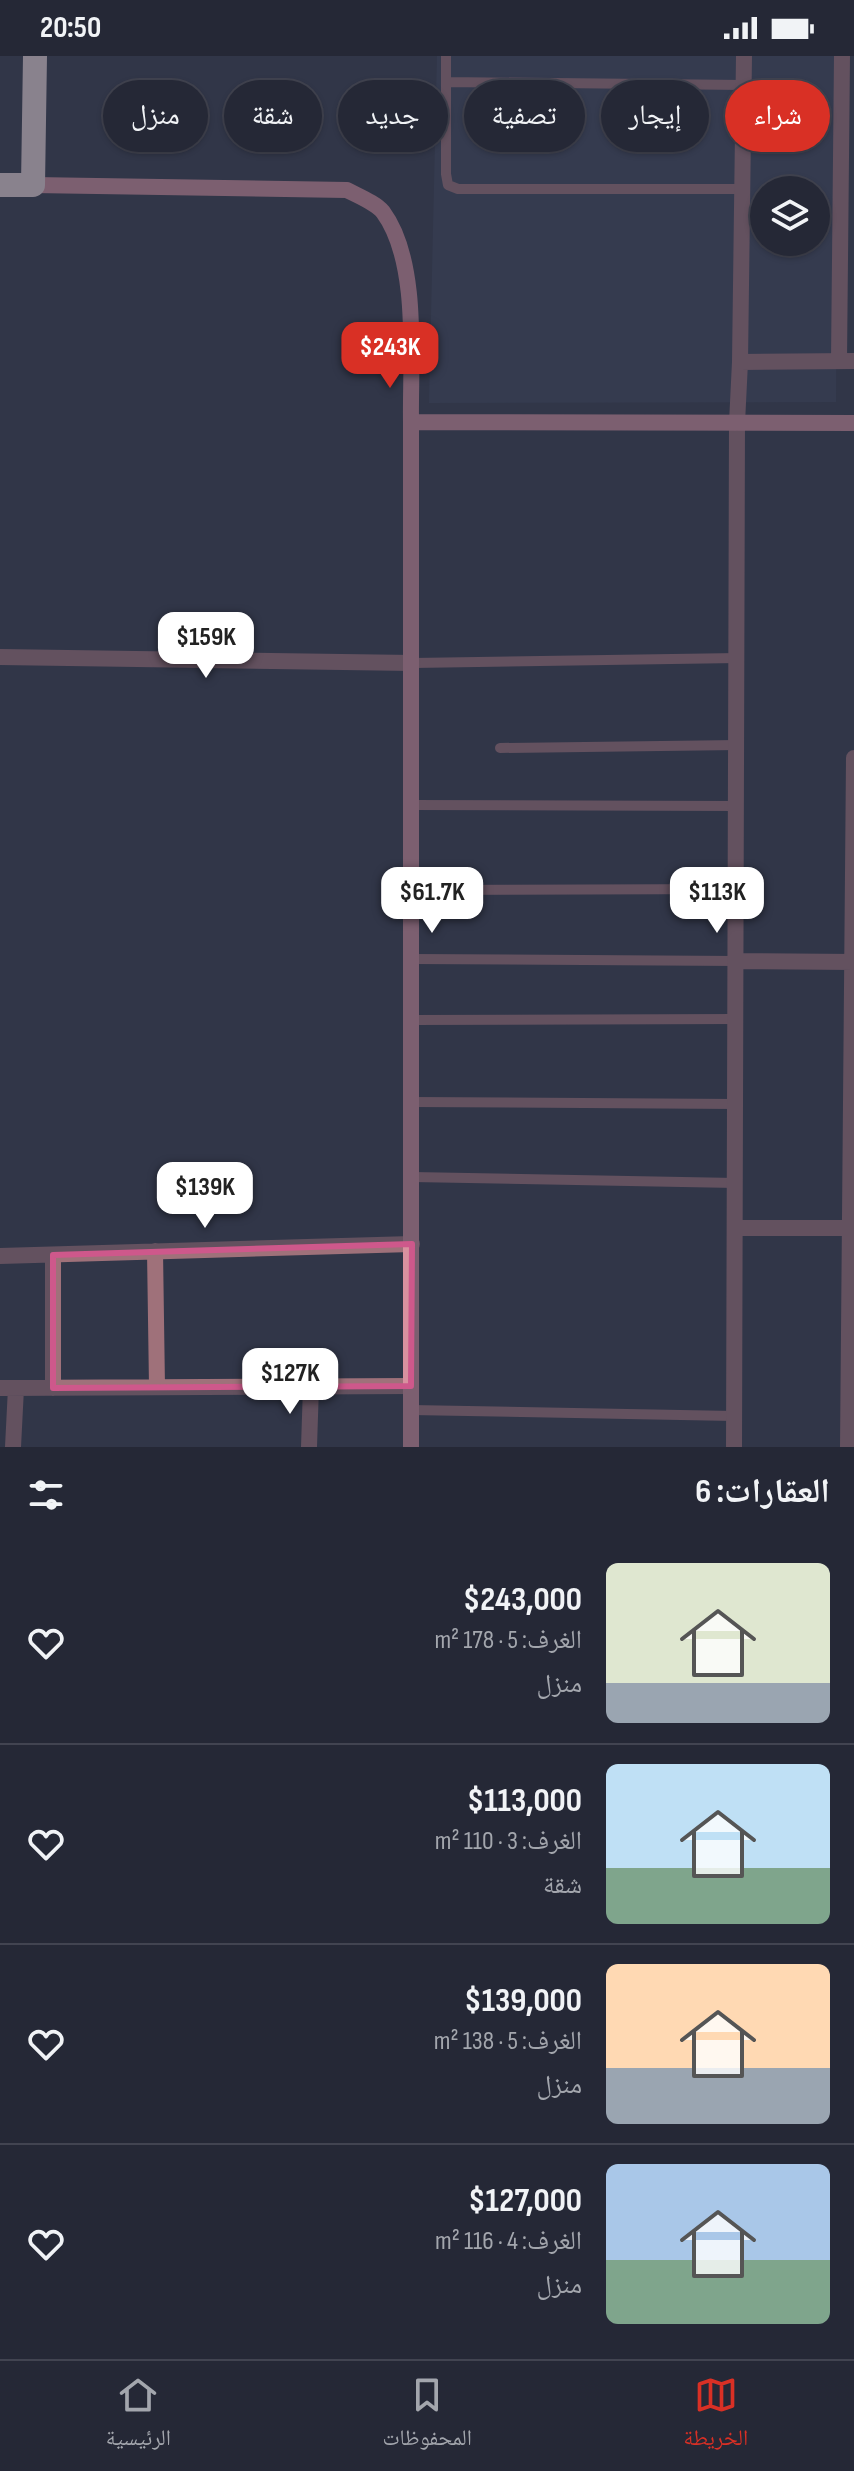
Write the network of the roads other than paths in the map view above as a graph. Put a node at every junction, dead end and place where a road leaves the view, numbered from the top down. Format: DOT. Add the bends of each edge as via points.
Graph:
graph roads {
  1 [pos="35,56"];
  2 [pos="446,56"];
  3 [pos="744,56"];
  4 [pos="842,56"];
  5 [pos="446,80"];
  6 [pos="744,80"];
  7 [pos="448,82"];
  8 [pos="725,85"];
  9 [pos="446,152"];
  10 [pos="743,152"];
  11 [pos="0,185"];
  12 [pos="33,185"];
  13 [pos="742,189"];
  14 [pos="847,361"];
  15 [pos="740,362"];
  16 [pos="411,422"];
  17 [pos="737,423"];
  18 [pos="854,423"];
  19 [pos="0,657"];
  20 [pos="738,658"];
  21 [pos="413,663"];
  22 [pos="738,745"];
  23 [pos="500,748"];
  24 [pos="854,758"];
  25 [pos="412,805"];
  26 [pos="738,806"];
  27 [pos="737,889"];
  28 [pos="412,890"];
  29 [pos="412,959"];
  30 [pos="737,961"];
  31 [pos="853,962"];
  32 [pos="736,1019"];
  33 [pos="412,1020"];
  34 [pos="412,1102"];
  35 [pos="736,1104"];
  36 [pos="412,1177"];
  37 [pos="736,1183"];
  38 [pos="735,1228"];
  39 [pos="852,1228"];
  40 [pos="412,1244"];
  41 [pos="155,1251"];
  42 [pos="53,1255"];
  43 [pos="0,1256"];
  44 [pos="311,1386"];
  45 [pos="411,1386"];
  46 [pos="157,1387"];
  47 [pos="8,1388"];
  48 [pos="53,1388"];
  49 [pos="411,1410"];
  50 [pos="734,1416"];
  51 [pos="13,1447"];
  52 [pos="309,1447"];
  53 [pos="411,1447"];
  54 [pos="734,1447"];
  55 [pos="848,1447"];
  1 -- 12 [label="highway"];
  2 -- 5 [label="lane"];
  3 -- 6 [label="street"];
  4 -- 14 [label="street"];
  7 -- 8 [label="lane"];
  9 -- 13 [label="lane" via="448,185 458,189"];
  10 -- 13 [label="street"];
  11 -- 12 [label="highway"];
  12 -- 16 [label="street" via="347,190 382,210 400,244 408,284"];
  13 -- 15 [label="street"];
  14 -- 15 [label="street"];
  15 -- 17 [label="street"];
  16 -- 17 [label="street"];
  16 -- 21 [label="street"];
  17 -- 18 [label="street"];
  17 -- 20 [label="street"];
  19 -- 21 [label="street"];
  20 -- 21 [label="lane"];
  20 -- 22 [label="street"];
  21 -- 25 [label="street"];
  22 -- 23 [label="lane"];
  22 -- 26 [label="street"];
  24 -- 31 [label="street"];
  25 -- 26 [label="lane"];
  25 -- 28 [label="street"];
  26 -- 27 [label="street"];
  27 -- 28 [label="lane"];
  27 -- 30 [label="street"];
  28 -- 29 [label="street"];
  29 -- 30 [label="lane"];
  29 -- 33 [label="street"];
  30 -- 31 [label="street"];
  30 -- 32 [label="street"];
  31 -- 39 [label="street"];
  32 -- 33 [label="lane"];
  32 -- 35 [label="street"];
  33 -- 34 [label="street"];
  34 -- 35 [label="lane"];
  34 -- 36 [label="street"];
  35 -- 37 [label="street"];
  36 -- 37 [label="lane"];
  36 -- 40 [label="street"];
  37 -- 38 [label="street"];
  38 -- 39 [label="street"];
  38 -- 50 [label="street"];
  39 -- 55 [label="street"];
  40 -- 41 [label="street"];
  40 -- 45 [label="street"];
  41 -- 42 [label="street"];
  41 -- 46 [label="street"];
  42 -- 43 [label="street"];
  42 -- 48 [label="street"];
  44 -- 45 [label="street"];
  44 -- 46 [label="street"];
  44 -- 52 [label="street"];
  45 -- 49 [label="street"];
  46 -- 48 [label="street"];
  47 -- 48 [label="street"];
  47 -- 51 [label="street"];
  49 -- 50 [label="lane"];
  49 -- 53 [label="street"];
  50 -- 54 [label="street"];
}
